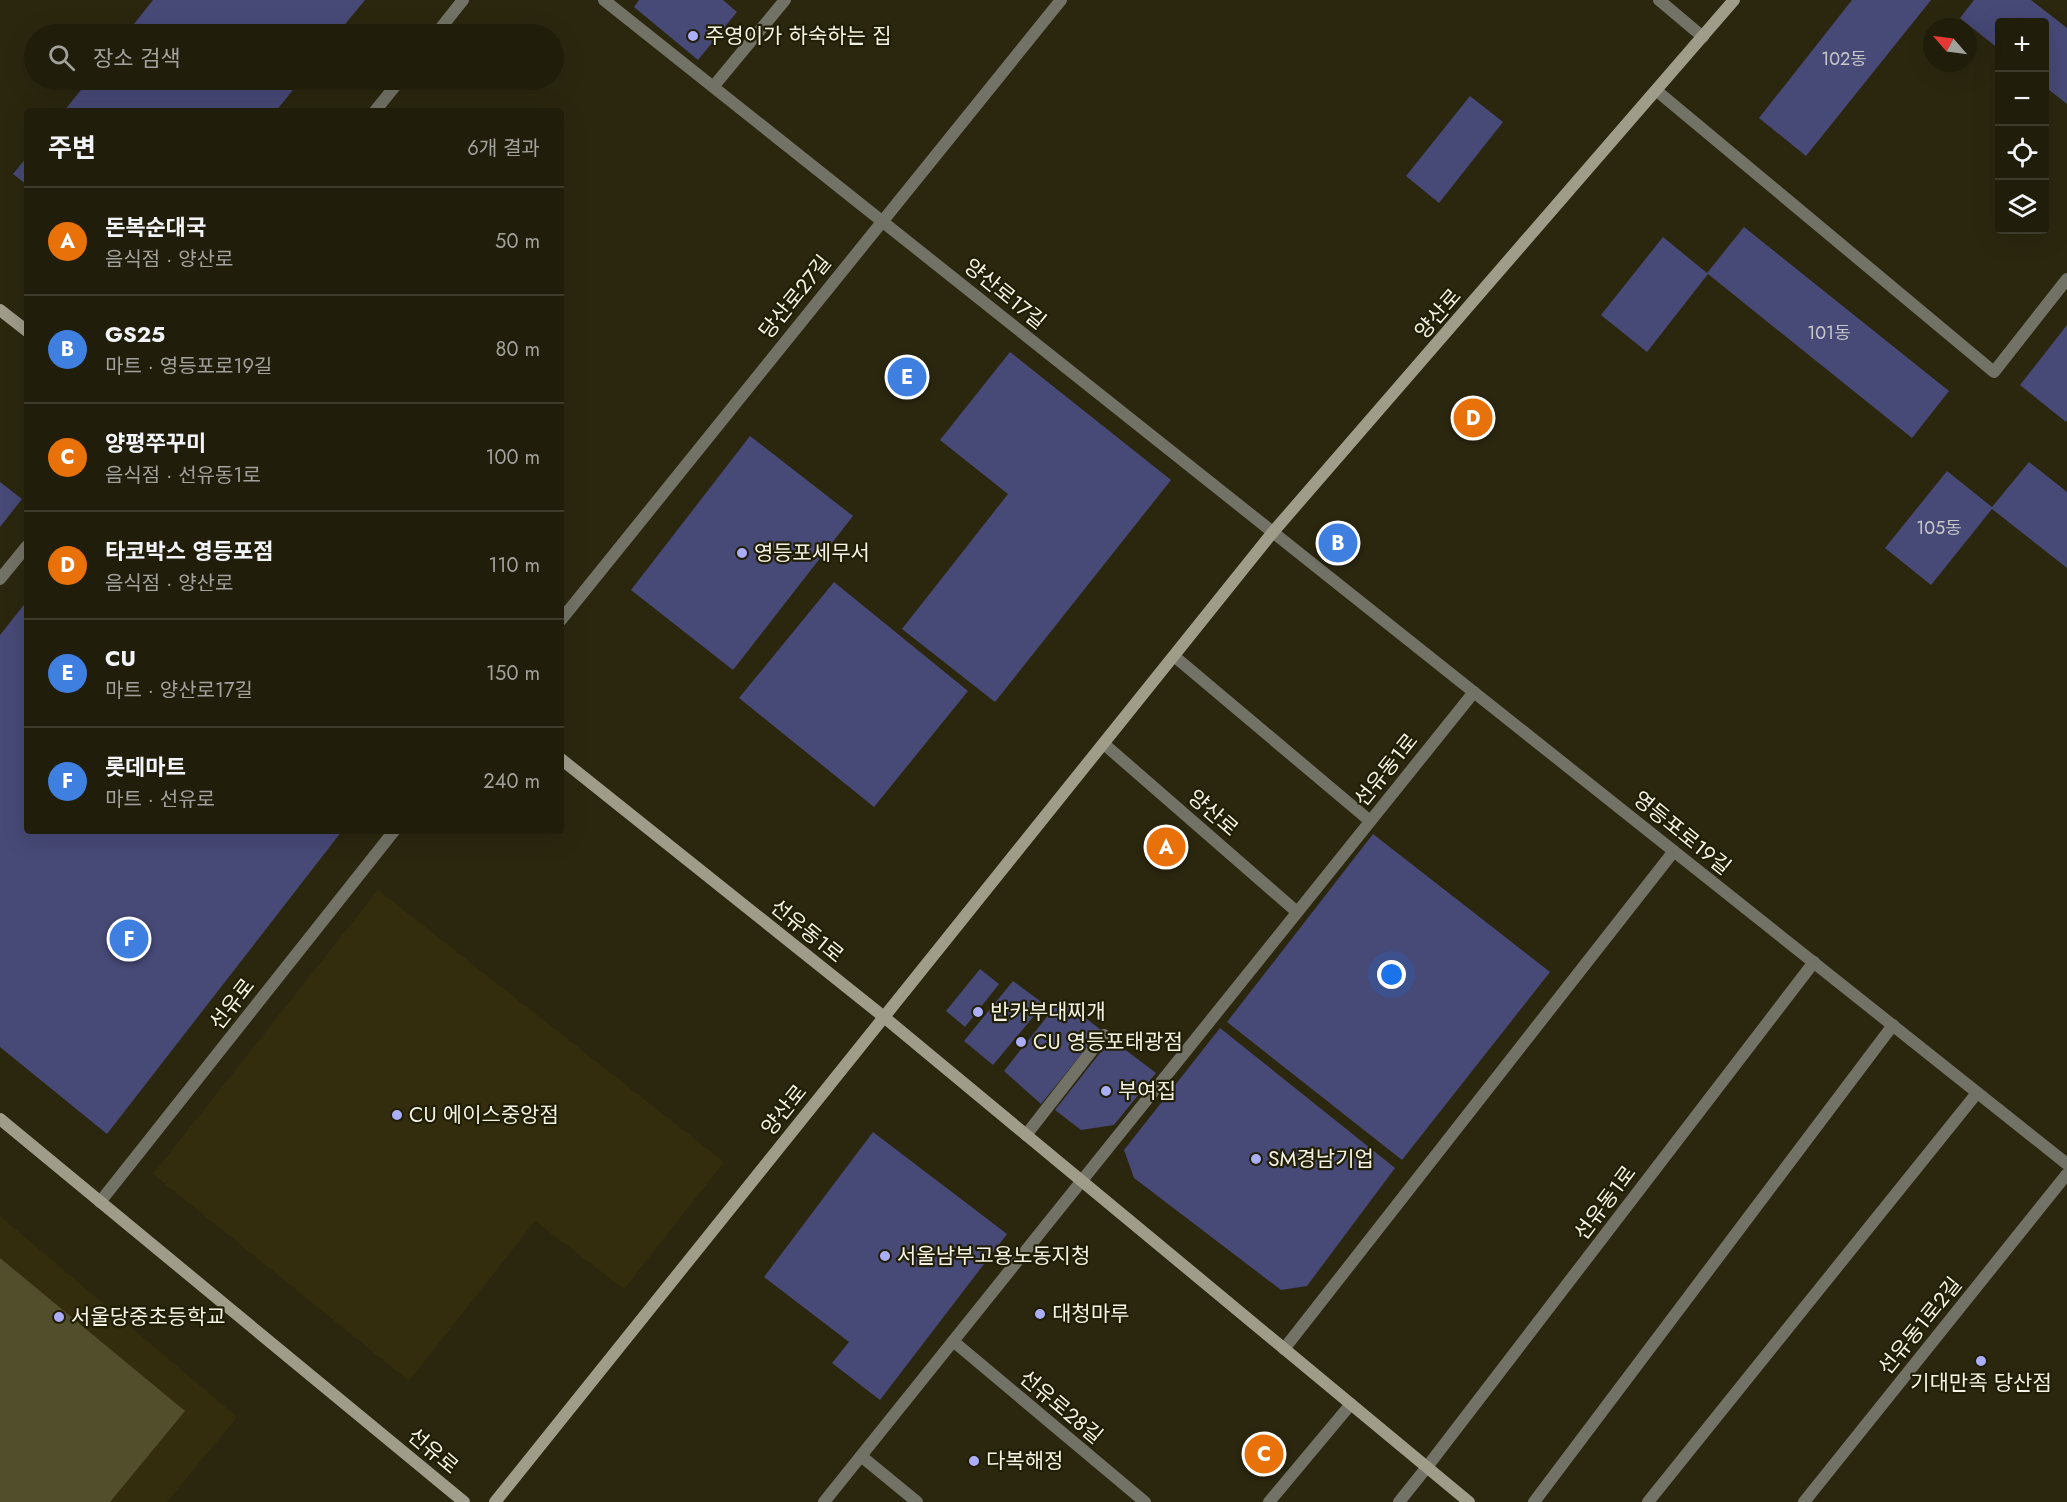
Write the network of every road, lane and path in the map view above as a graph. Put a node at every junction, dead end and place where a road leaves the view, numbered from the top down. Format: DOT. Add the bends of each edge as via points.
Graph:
graph roads {
  1 [pos="463,0"];
  2 [pos="604,0"];
  3 [pos="785,0"];
  4 [pos="1061,0"];
  5 [pos="1659,0"];
  6 [pos="1734,0"];
  7 [pos="444,24"];
  8 [pos="1703,37"];
  9 [pos="713,87"];
  10 [pos="392,90"];
  11 [pos="1658,91"];
  12 [pos="377,108"];
  13 [pos="881,221"];
  14 [pos="2067,279"];
  15 [pos="0,310"];
  16 [pos="24,329"];
  17 [pos="1273,532"];
  18 [pos="24,550"];
  19 [pos="0,579"];
  20 [pos="564,616"];
  21 [pos="1174,656"];
  22 [pos="1474,692"];
  23 [pos="1104,744"];
  24 [pos="564,761"];
  25 [pos="1370,821"];
  26 [pos="392,834"];
  27 [pos="1674,851"];
  28 [pos="1297,912"];
  29 [pos="1814,962"];
  30 [pos="884,1017"];
  31 [pos="1893,1025"];
  32 [pos="1104,1035"];
  33 [pos="1977,1092"];
  34 [pos="0,1119"];
  35 [pos="1026,1135"];
  36 [pos="2067,1164"];
  37 [pos="2067,1174"];
  38 [pos="1081,1181"];
  39 [pos="100,1202"];
  40 [pos="953,1341"];
  41 [pos="1284,1349"];
  42 [pos="1351,1404"];
  43 [pos="861,1456"];
  44 [pos="1427,1467"];
  45 [pos="464,1502"];
  46 [pos="495,1502"];
  47 [pos="824,1502"];
  48 [pos="917,1502"];
  49 [pos="1145,1502"];
  50 [pos="1269,1502"];
  51 [pos="1399,1502"];
  52 [pos="1469,1502"];
  53 [pos="1534,1502"];
  54 [pos="1648,1502"];
  55 [pos="1804,1502"];
  1 -- 7 [label="street"];
  2 -- 9 [label="street, 양산로17길"];
  3 -- 9 [label="street"];
  4 -- 13 [label="street, 당산로27길"];
  5 -- 8 [label="street"];
  6 -- 8 [label="street, 양산로"];
  8 -- 11 [label="street, 양산로"];
  9 -- 13 [label="street, 양산로17길"];
  10 -- 12 [label="street"];
  11 -- 14 [label="street" via="1994,372"];
  11 -- 17 [label="street, 양산로"];
  13 -- 17 [label="street, 양산로17길"];
  13 -- 20 [label="street, 당산로27길"];
  15 -- 16 [label="street"];
  17 -- 21 [label="street, 양산로"];
  17 -- 22 [label="street, 영등포로19길"];
  18 -- 19 [label="street"];
  21 -- 23 [label="street, 양산로"];
  21 -- 25 [label="street"];
  22 -- 25 [label="street, 선유동1로"];
  22 -- 27 [label="street, 영등포로19길"];
  23 -- 28 [label="street, 양산로"];
  23 -- 30 [label="street, 양산로"];
  24 -- 30 [label="street, 선유동1로"];
  25 -- 28 [label="street, 선유동1로"];
  26 -- 39 [label="street, 선유로"];
  27 -- 29 [label="street, 영등포로19길"];
  27 -- 41 [label="street"];
  28 -- 38 [label="street, 선유동1로"];
  29 -- 31 [label="street, 영등포로19길"];
  29 -- 44 [label="street, 선유동1로"];
  30 -- 35 [label="street, 선유동1로"];
  30 -- 46 [label="street, 양산로"];
  31 -- 33 [label="street, 영등포로19길"];
  31 -- 53 [label="street"];
  32 -- 35 [label="street"];
  33 -- 36 [label="street, 영등포로19길"];
  33 -- 54 [label="street"];
  34 -- 39 [label="street, 선유로"];
  35 -- 38 [label="street, 선유동1로"];
  37 -- 55 [label="street, 선유동1로2길"];
  38 -- 40 [label="street"];
  38 -- 41 [label="street, 선유동1로"];
  39 -- 45 [label="street, 선유로"];
  40 -- 43 [label="street"];
  40 -- 49 [label="street, 선유로28길"];
  41 -- 42 [label="street, 선유동1로"];
  42 -- 44 [label="street, 선유동1로"];
  42 -- 50 [label="street"];
  43 -- 47 [label="street"];
  43 -- 48 [label="street"];
  44 -- 51 [label="street, 선유동1로"];
  44 -- 52 [label="street, 선유동1로"];
}
